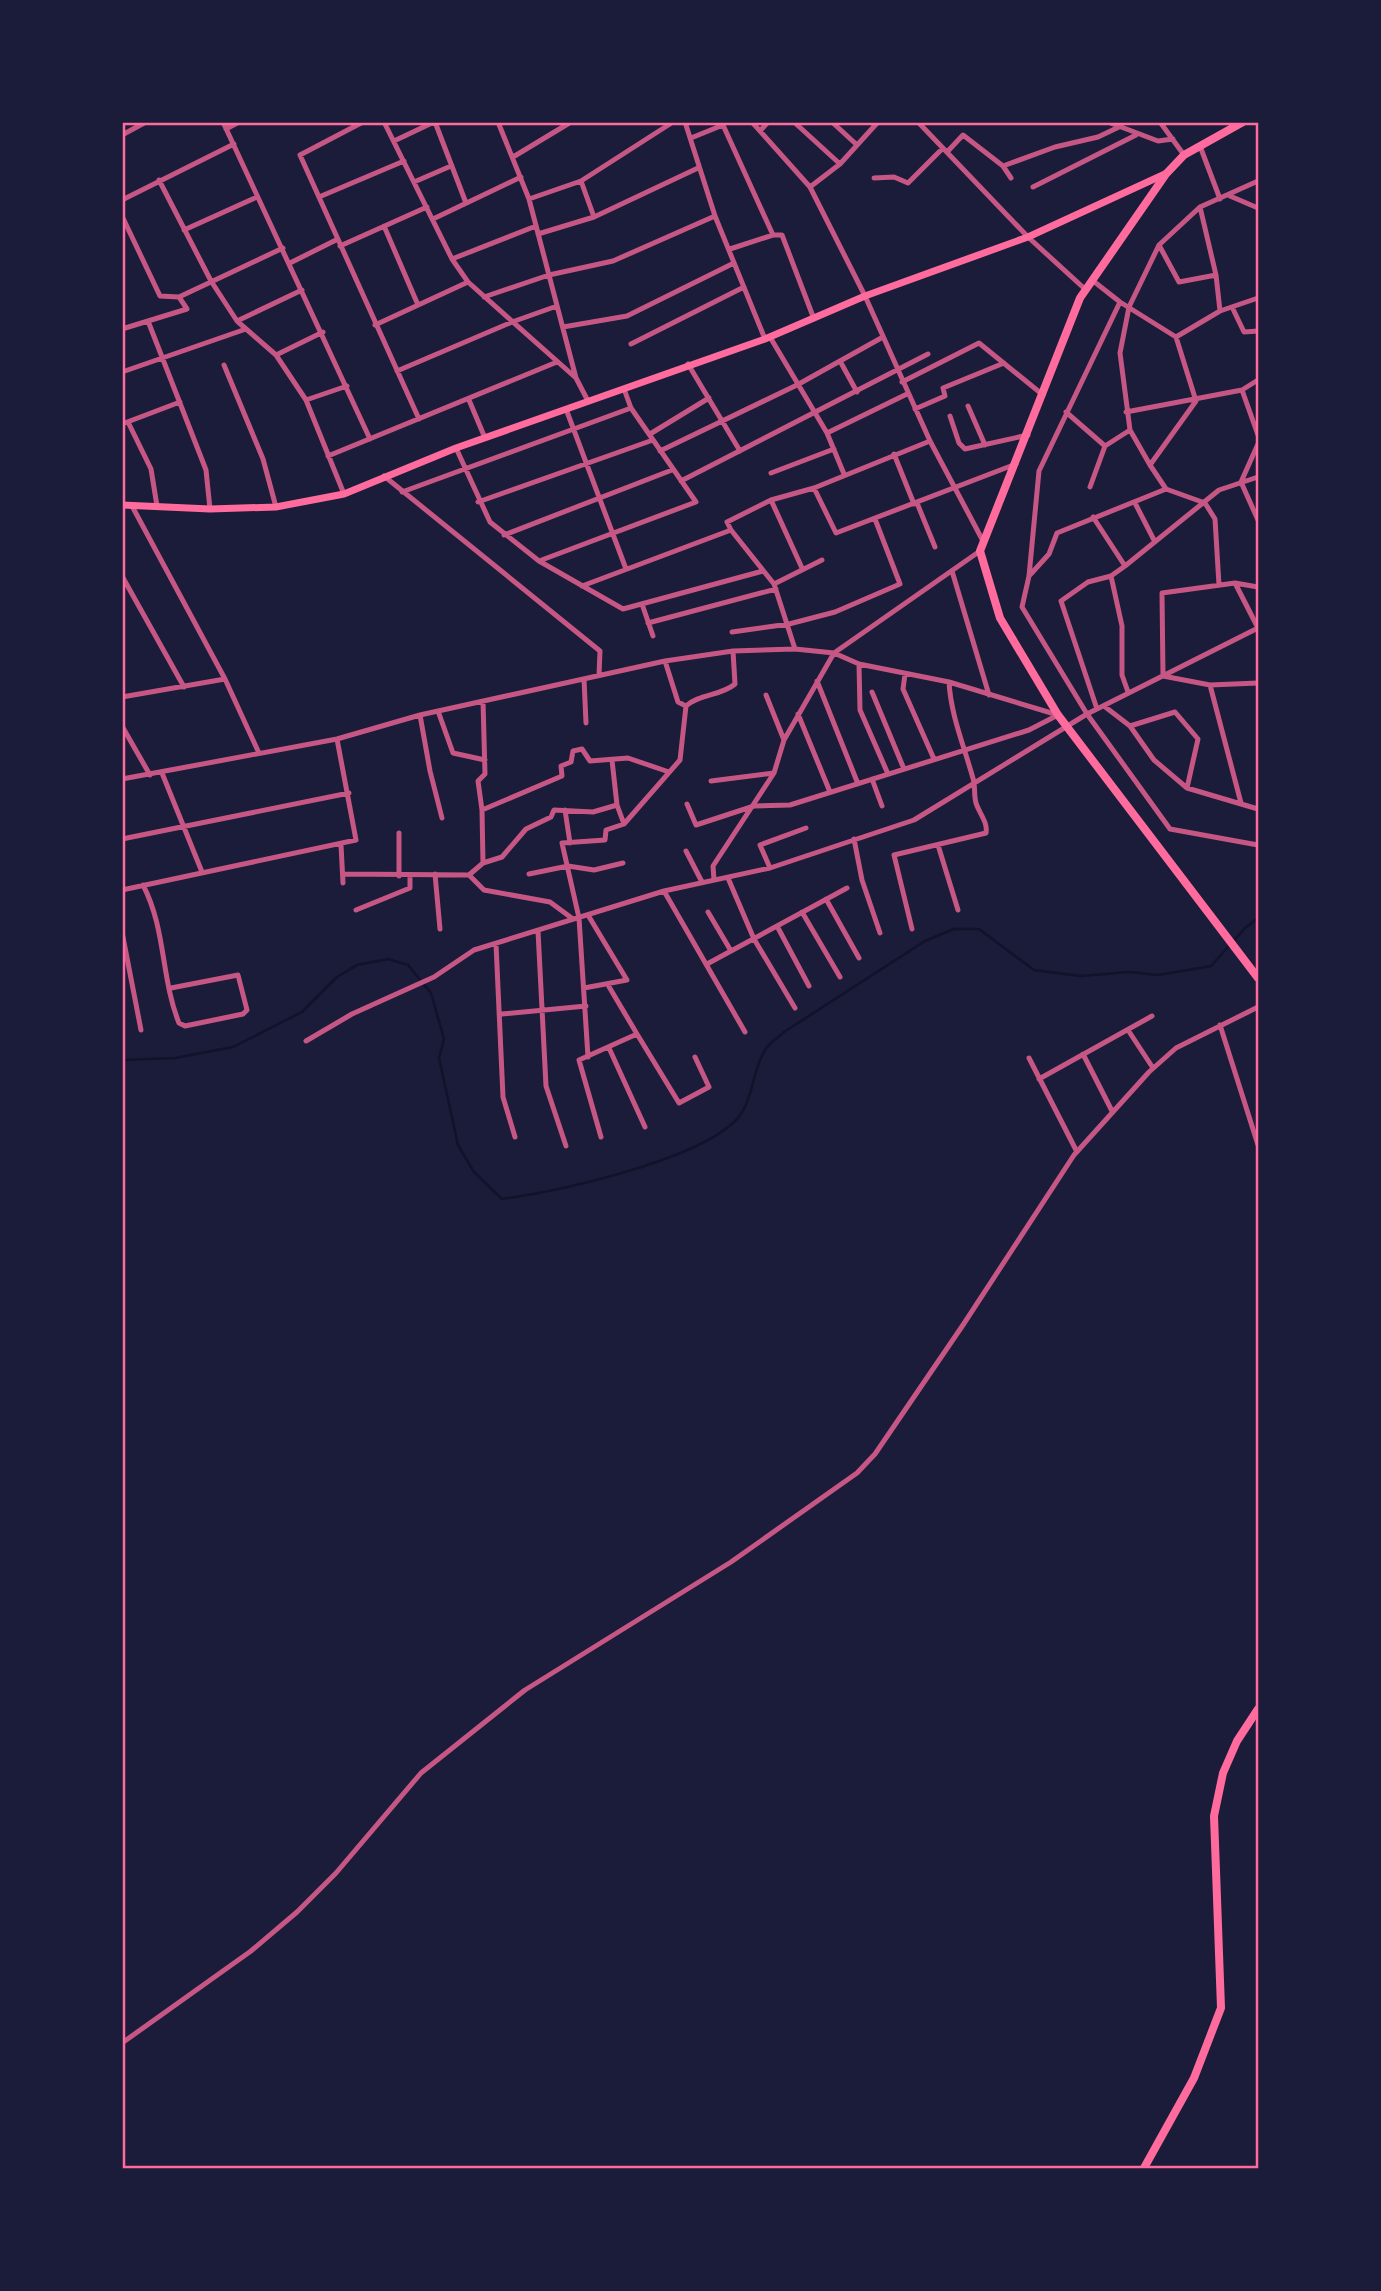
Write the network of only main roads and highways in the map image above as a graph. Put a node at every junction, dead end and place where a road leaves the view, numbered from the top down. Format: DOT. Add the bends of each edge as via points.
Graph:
graph roads {
  1 [pos="1243,122"];
  2 [pos="1166,174"];
  3 [pos="122,506"];
  4 [pos="1258,978"];
  5 [pos="1258,1709"];
  6 [pos="1144,2168"];
  1 -- 2 [label="main road" via="1184,155"];
  2 -- 3 [label="main road" via="1028,237 865,296 767,338 456,448 344,494 276,508"];
  2 -- 4 [label="main road" via="1086,290 980,551 1000,618 1058,715"];
  5 -- 6 [label="main road" via="1223,1773 1214,1816 1221,2008 1194,2078"];
}
